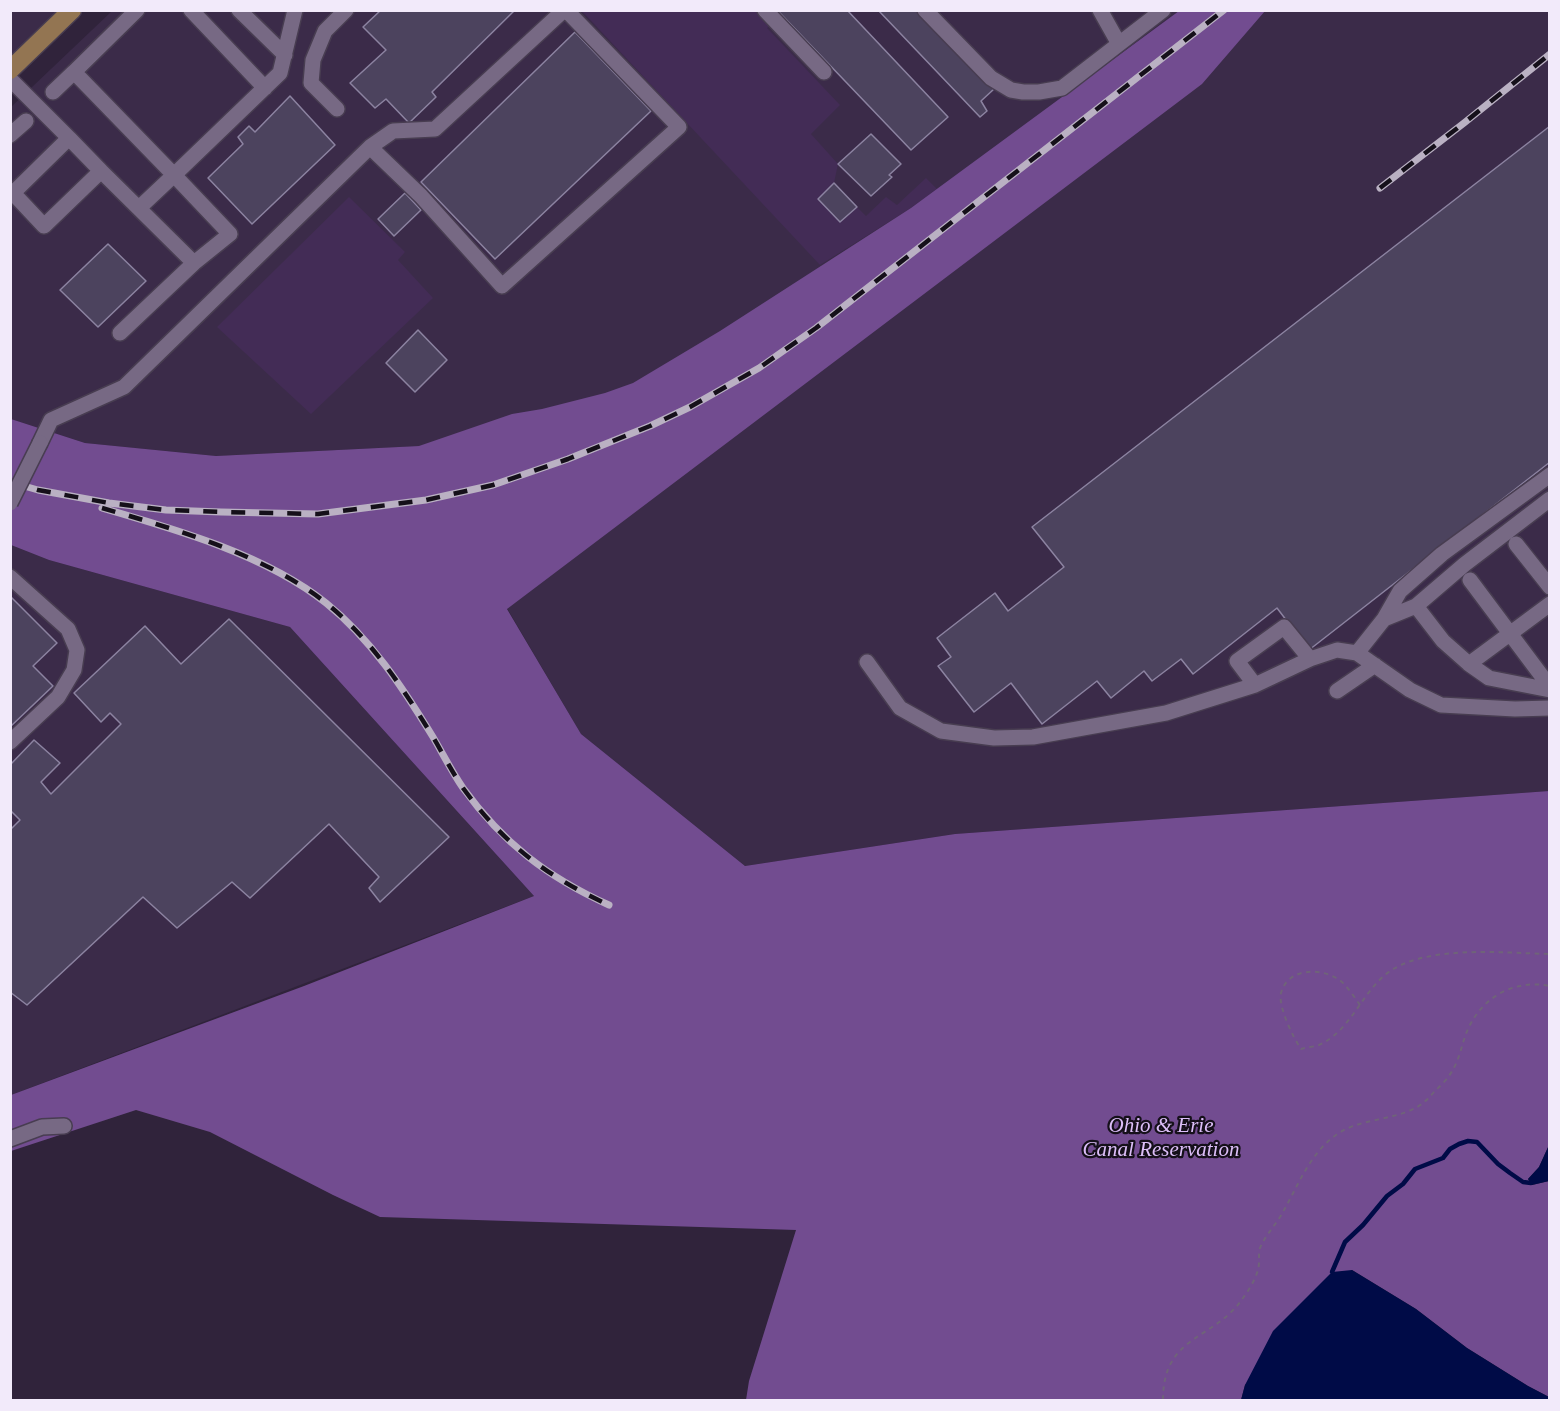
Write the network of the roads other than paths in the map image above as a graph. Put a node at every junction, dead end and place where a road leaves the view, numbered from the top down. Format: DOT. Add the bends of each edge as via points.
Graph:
graph roads {
  1 [pos="72,10"];
  2 [pos="137,10"];
  3 [pos="190,10"];
  4 [pos="239,10"];
  5 [pos="295,10"];
  6 [pos="346,10"];
  7 [pos="565,10"];
  8 [pos="765,10"];
  9 [pos="925,10"];
  10 [pos="1100,10"];
  11 [pos="1163,10"];
  12 [pos="1119,44"];
  13 [pos="285,55"];
  14 [pos="10,70"];
  15 [pos="74,72"];
  16 [pos="824,72"];
  17 [pos="10,79"];
  18 [pos="265,88"];
  19 [pos="53,92"];
  20 [pos="337,109"];
  21 [pos="26,121"];
  22 [pos="10,135"];
  23 [pos="69,138"];
  24 [pos="370,147"];
  25 [pos="101,171"];
  26 [pos="174,175"];
  27 [pos="12,191"];
  28 [pos="139,208"];
  29 [pos="194,263"];
  30 [pos="120,333"];
  31 [pos="1550,475"];
  32 [pos="1550,499"];
  33 [pos="10,503"];
  34 [pos="1516,544"];
  35 [pos="10,577"];
  36 [pos="1470,580"];
  37 [pos="1550,587"];
  38 [pos="1550,604"];
  39 [pos="1416,606"];
  40 [pos="1384,619"];
  41 [pos="1511,634"];
  42 [pos="1357,653"];
  43 [pos="1310,659"];
  44 [pos="867,662"];
  45 [pos="1469,664"];
  46 [pos="1375,665"];
  47 [pos="1255,685"];
  48 [pos="1550,688"];
  49 [pos="1337,691"];
  50 [pos="1550,708"];
  51 [pos="10,742"];
  52 [pos="64,1126"];
  53 [pos="10,1139"];
  1 -- 14 [label="main road"];
  2 -- 15 [label="lane"];
  3 -- 18 [label="lane"];
  4 -- 13 [label="lane"];
  5 -- 13 [label="lane"];
  6 -- 20 [label="lane" via="325,31 313,60 311,83"];
  7 -- 24 [label="lane" via="435,129 393,131"];
  7 -- 24 [label="lane" via="679,128 502,286 421,196"];
  8 -- 16 [label="lane"];
  9 -- 12 [label="lane" via="991,78 1011,90 1039,92 1062,88"];
  10 -- 12 [label="lane"];
  11 -- 12 [label="lane"];
  13 -- 18 [label="lane" via="280,73"];
  15 -- 19 [label="lane"];
  15 -- 26 [label="lane"];
  17 -- 23 [label="lane"];
  18 -- 26 [label="lane"];
  21 -- 22 [label="lane"];
  23 -- 25 [label="lane"];
  23 -- 27 [label="lane"];
  24 -- 33 [label="lane, bridge" via="124,387 51,420"];
  25 -- 27 [label="lane" via="44,226"];
  25 -- 28 [label="lane"];
  26 -- 28 [label="lane"];
  26 -- 29 [label="lane" via="230,234"];
  28 -- 29 [label="lane"];
  29 -- 30 [label="lane"];
  31 -- 40 [label="lane" via="1400,591"];
  32 -- 39 [label="lane"];
  34 -- 37 [label="lane"];
  35 -- 51 [label="lane" via="68,629 77,650 74,670 58,697"];
  36 -- 41 [label="lane"];
  38 -- 41 [label="lane"];
  39 -- 40 [label="lane"];
  39 -- 45 [label="lane" via="1443,641"];
  40 -- 42 [label="lane"];
  41 -- 45 [label="lane"];
  41 -- 48 [label="lane"];
  42 -- 43 [label="lane" via="1337,650"];
  42 -- 46 [label="lane"];
  43 -- 47 [label="lane"];
  43 -- 47 [label="lane" via="1284,627 1237,661"];
  44 -- 47 [label="lane" via="900,708 940,731 994,738 1033,737 1166,713"];
  45 -- 48 [label="lane" via="1489,678"];
  46 -- 49 [label="lane"];
  46 -- 50 [label="lane" via="1410,690 1441,705"];
  52 -- 53 [label="lane" via="42,1127"];
}
